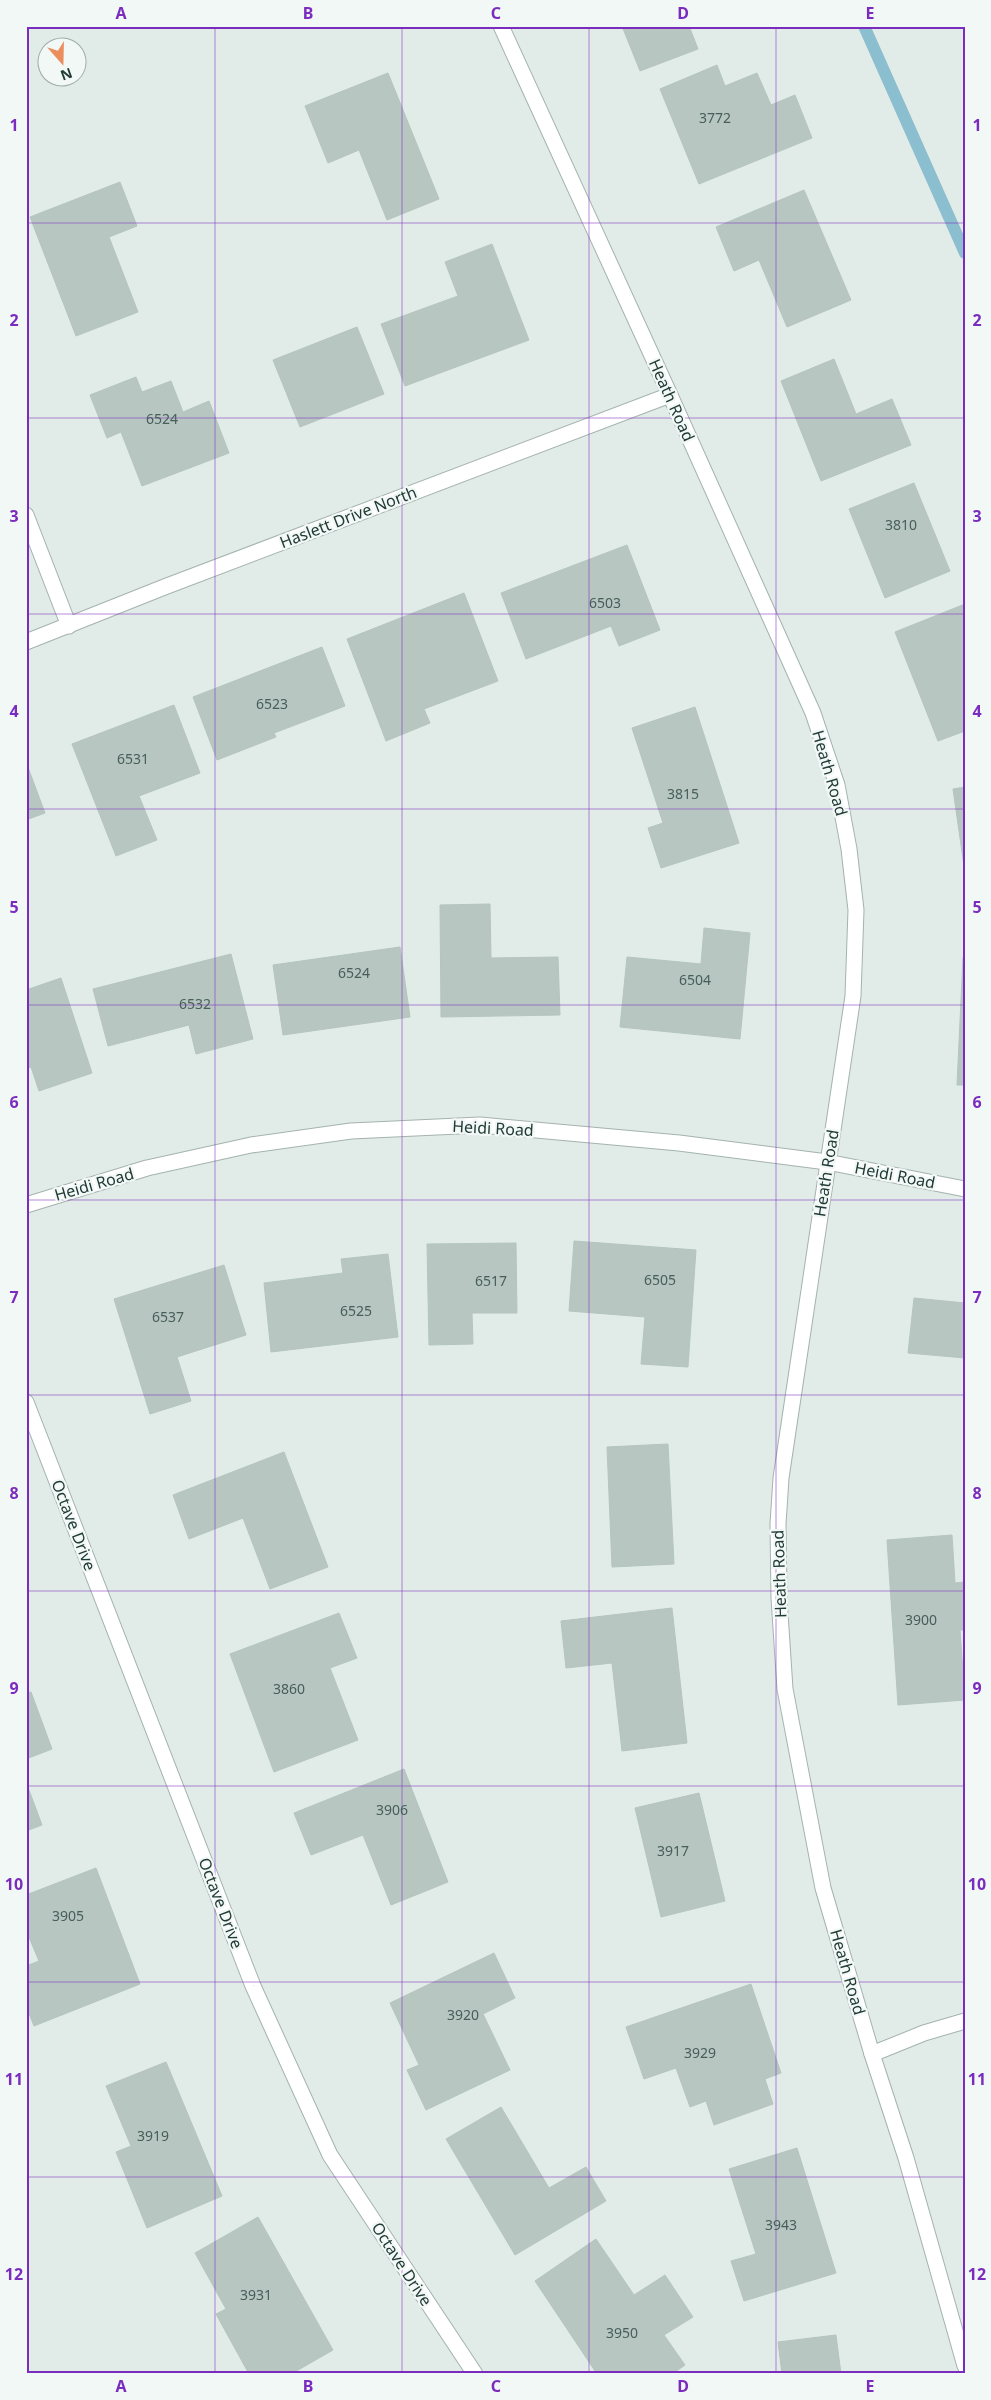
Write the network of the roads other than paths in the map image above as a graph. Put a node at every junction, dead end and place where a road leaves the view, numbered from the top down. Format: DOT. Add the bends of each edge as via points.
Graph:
graph roads {
  1 [pos="501,26"];
  2 [pos="670,395"];
  3 [pos="26,515"];
  4 [pos="68,626"];
  5 [pos="26,642"];
  6 [pos="827,1162"];
  7 [pos="965,1189"];
  8 [pos="26,1205"];
  9 [pos="26,1402"];
  10 [pos="965,2021"];
  11 [pos="872,2054"];
  12 [pos="965,2366"];
  13 [pos="475,2374"];
  1 -- 2 [label="street, Heath Road"];
  2 -- 4 [label="street, Haslett Drive North"];
  2 -- 6 [label="street, Heath Road" via="813,713 837,785 856,910 853,996"];
  3 -- 4 [label="street"];
  4 -- 5 [label="street, Haslett Drive North"];
  6 -- 7 [label="street, Heidi Road"];
  6 -- 8 [label="street, Heidi Road" via="679,1143 480,1125 399,1127 251,1146 147,1168"];
  6 -- 11 [label="street, Heath Road" via="781,1478 779,1598 785,1689 823,1888"];
  9 -- 13 [label="street, Octave Drive" via="253,1986 330,2155"];
  10 -- 11 [label="street"];
  11 -- 12 [label="street, Heath Road" via="906,2158"];
}
